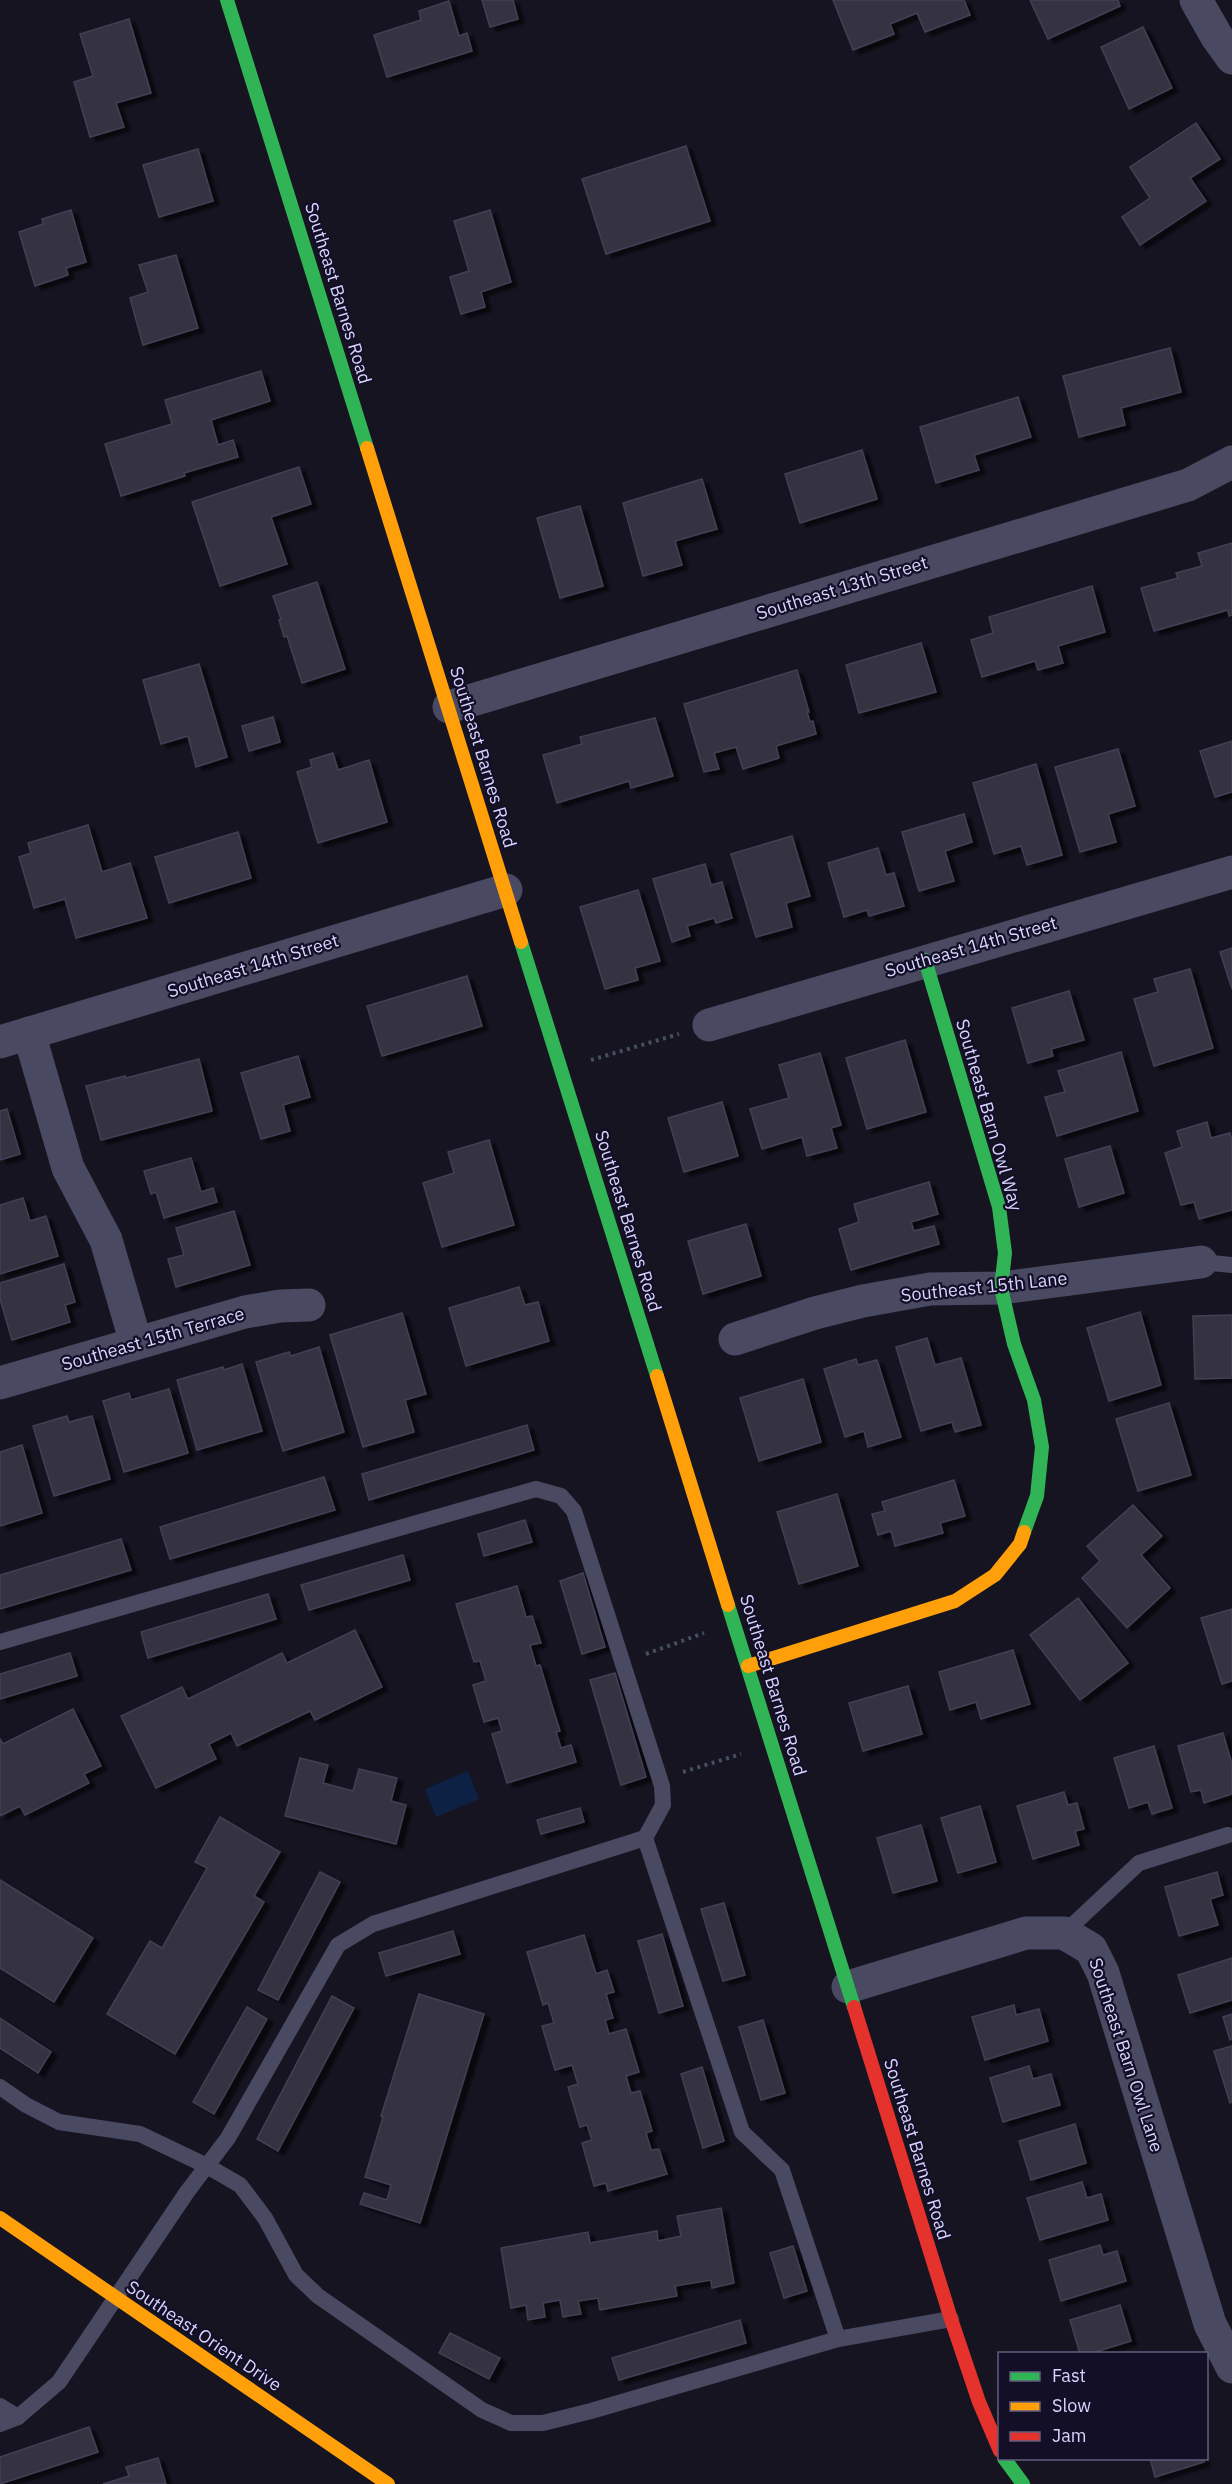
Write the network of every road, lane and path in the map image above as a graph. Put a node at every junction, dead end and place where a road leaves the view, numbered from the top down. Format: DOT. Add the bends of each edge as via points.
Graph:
graph roads {
  1 [pos="227,0"];
  2 [pos="1196,0"];
  3 [pos="1232,58"];
  4 [pos="1232,462"];
  5 [pos="449,707"];
  6 [pos="1232,872"];
  7 [pos="506,890"];
  8 [pos="925,960"];
  9 [pos="709,1025"];
  10 [pos="14,1038"];
  11 [pos="562,1069"];
  12 [pos="1216,1264"];
  13 [pos="1001,1288"];
  14 [pos="309,1305"];
  15 [pos="735,1339"];
  16 [pos="136,1343"];
  17 [pos="0,1383"];
  18 [pos="734,1622"];
  19 [pos="0,1642"];
  20 [pos="622,1662"];
  21 [pos="748,1666"];
  22 [pos="773,1744"];
  23 [pos="662,1786"];
  24 [pos="1228,1835"];
  25 [pos="645,1838"];
  26 [pos="1064,1933"];
  27 [pos="848,1987"];
  28 [pos="0,2087"];
  29 [pos="207,2166"];
  30 [pos="0,2218"];
  31 [pos="115,2297"];
  32 [pos="951,2319"];
  33 [pos="838,2339"];
  34 [pos="1232,2367"];
  35 [pos="0,2406"];
  36 [pos="18,2417"];
  37 [pos="0,2424"];
  38 [pos="998,2449"];
  39 [pos="1005,2460"];
  40 [pos="388,2484"];
  41 [pos="1023,2484"];
  1 -- 5 [label="street, Southeast Barnes Road"];
  2 -- 3 [label="street"];
  4 -- 5 [label="street, Southeast 13th Street" via="1188,485"];
  5 -- 7 [label="street, Southeast Barnes Road"];
  6 -- 8 [label="street, Southeast 14th Street"];
  7 -- 10 [label="street, Southeast 14th Street"];
  7 -- 11 [label="street, Southeast Barnes Road"];
  8 -- 9 [label="street, Southeast 14th Street"];
  8 -- 13 [label="street, Southeast Barn Owl Way" via="999,1207 1005,1253"];
  9 -- 11 [label="path"];
  10 -- 16 [label="street" via="68,1168 106,1240"];
  11 -- 18 [label="street, Southeast Barnes Road"];
  12 -- 13 [label="street, Southeast 15th Lane"];
  13 -- 15 [label="street, Southeast 15th Lane" via="930,1289 863,1301"];
  13 -- 21 [label="street, Southeast Barn Owl Way" via="1014,1344 1034,1400 1042,1447 1037,1496 1020,1544 996,1575 955,1601"];
  14 -- 16 [label="street, Southeast 15th Terrace" via="245,1312"];
  16 -- 17 [label="street, Southeast 15th Terrace"];
  18 -- 20 [label="path"];
  18 -- 21 [label="street, Southeast Barnes Road"];
  19 -- 20 [label="lane" via="536,1489 561,1496 574,1511"];
  20 -- 23 [label="lane"];
  21 -- 22 [label="street, Southeast Barnes Road"];
  22 -- 23 [label="path" via="687,1770"];
  22 -- 27 [label="street, Southeast Barnes Road"];
  23 -- 25 [label="lane" via="663,1805"];
  24 -- 26 [label="lane" via="1139,1863"];
  25 -- 29 [label="lane" via="373,1924 338,1945 228,2138"];
  25 -- 33 [label="lane" via="742,2132 782,2170"];
  26 -- 27 [label="street, Southeast Barn Owl Lane" via="1026,1933"];
  26 -- 34 [label="street, Southeast Barn Owl Lane" via="1091,1948 1103,1973 1210,2324"];
  27 -- 32 [label="street, Southeast Barnes Road"];
  28 -- 29 [label="lane" via="59,2122 140,2134"];
  29 -- 31 [label="lane"];
  29 -- 33 [label="lane" via="240,2185 266,2218 296,2275 318,2296 482,2410 511,2423 543,2423 591,2411"];
  30 -- 31 [label="street, Southeast Orient Drive"];
  31 -- 36 [label="lane" via="59,2382"];
  31 -- 40 [label="street, Southeast Orient Drive"];
  32 -- 33 [label="lane"];
  32 -- 38 [label="street, Southeast Barnes Road"];
  35 -- 36 [label="lane"];
  36 -- 37 [label="lane"];
  39 -- 41 [label="street"];
}
